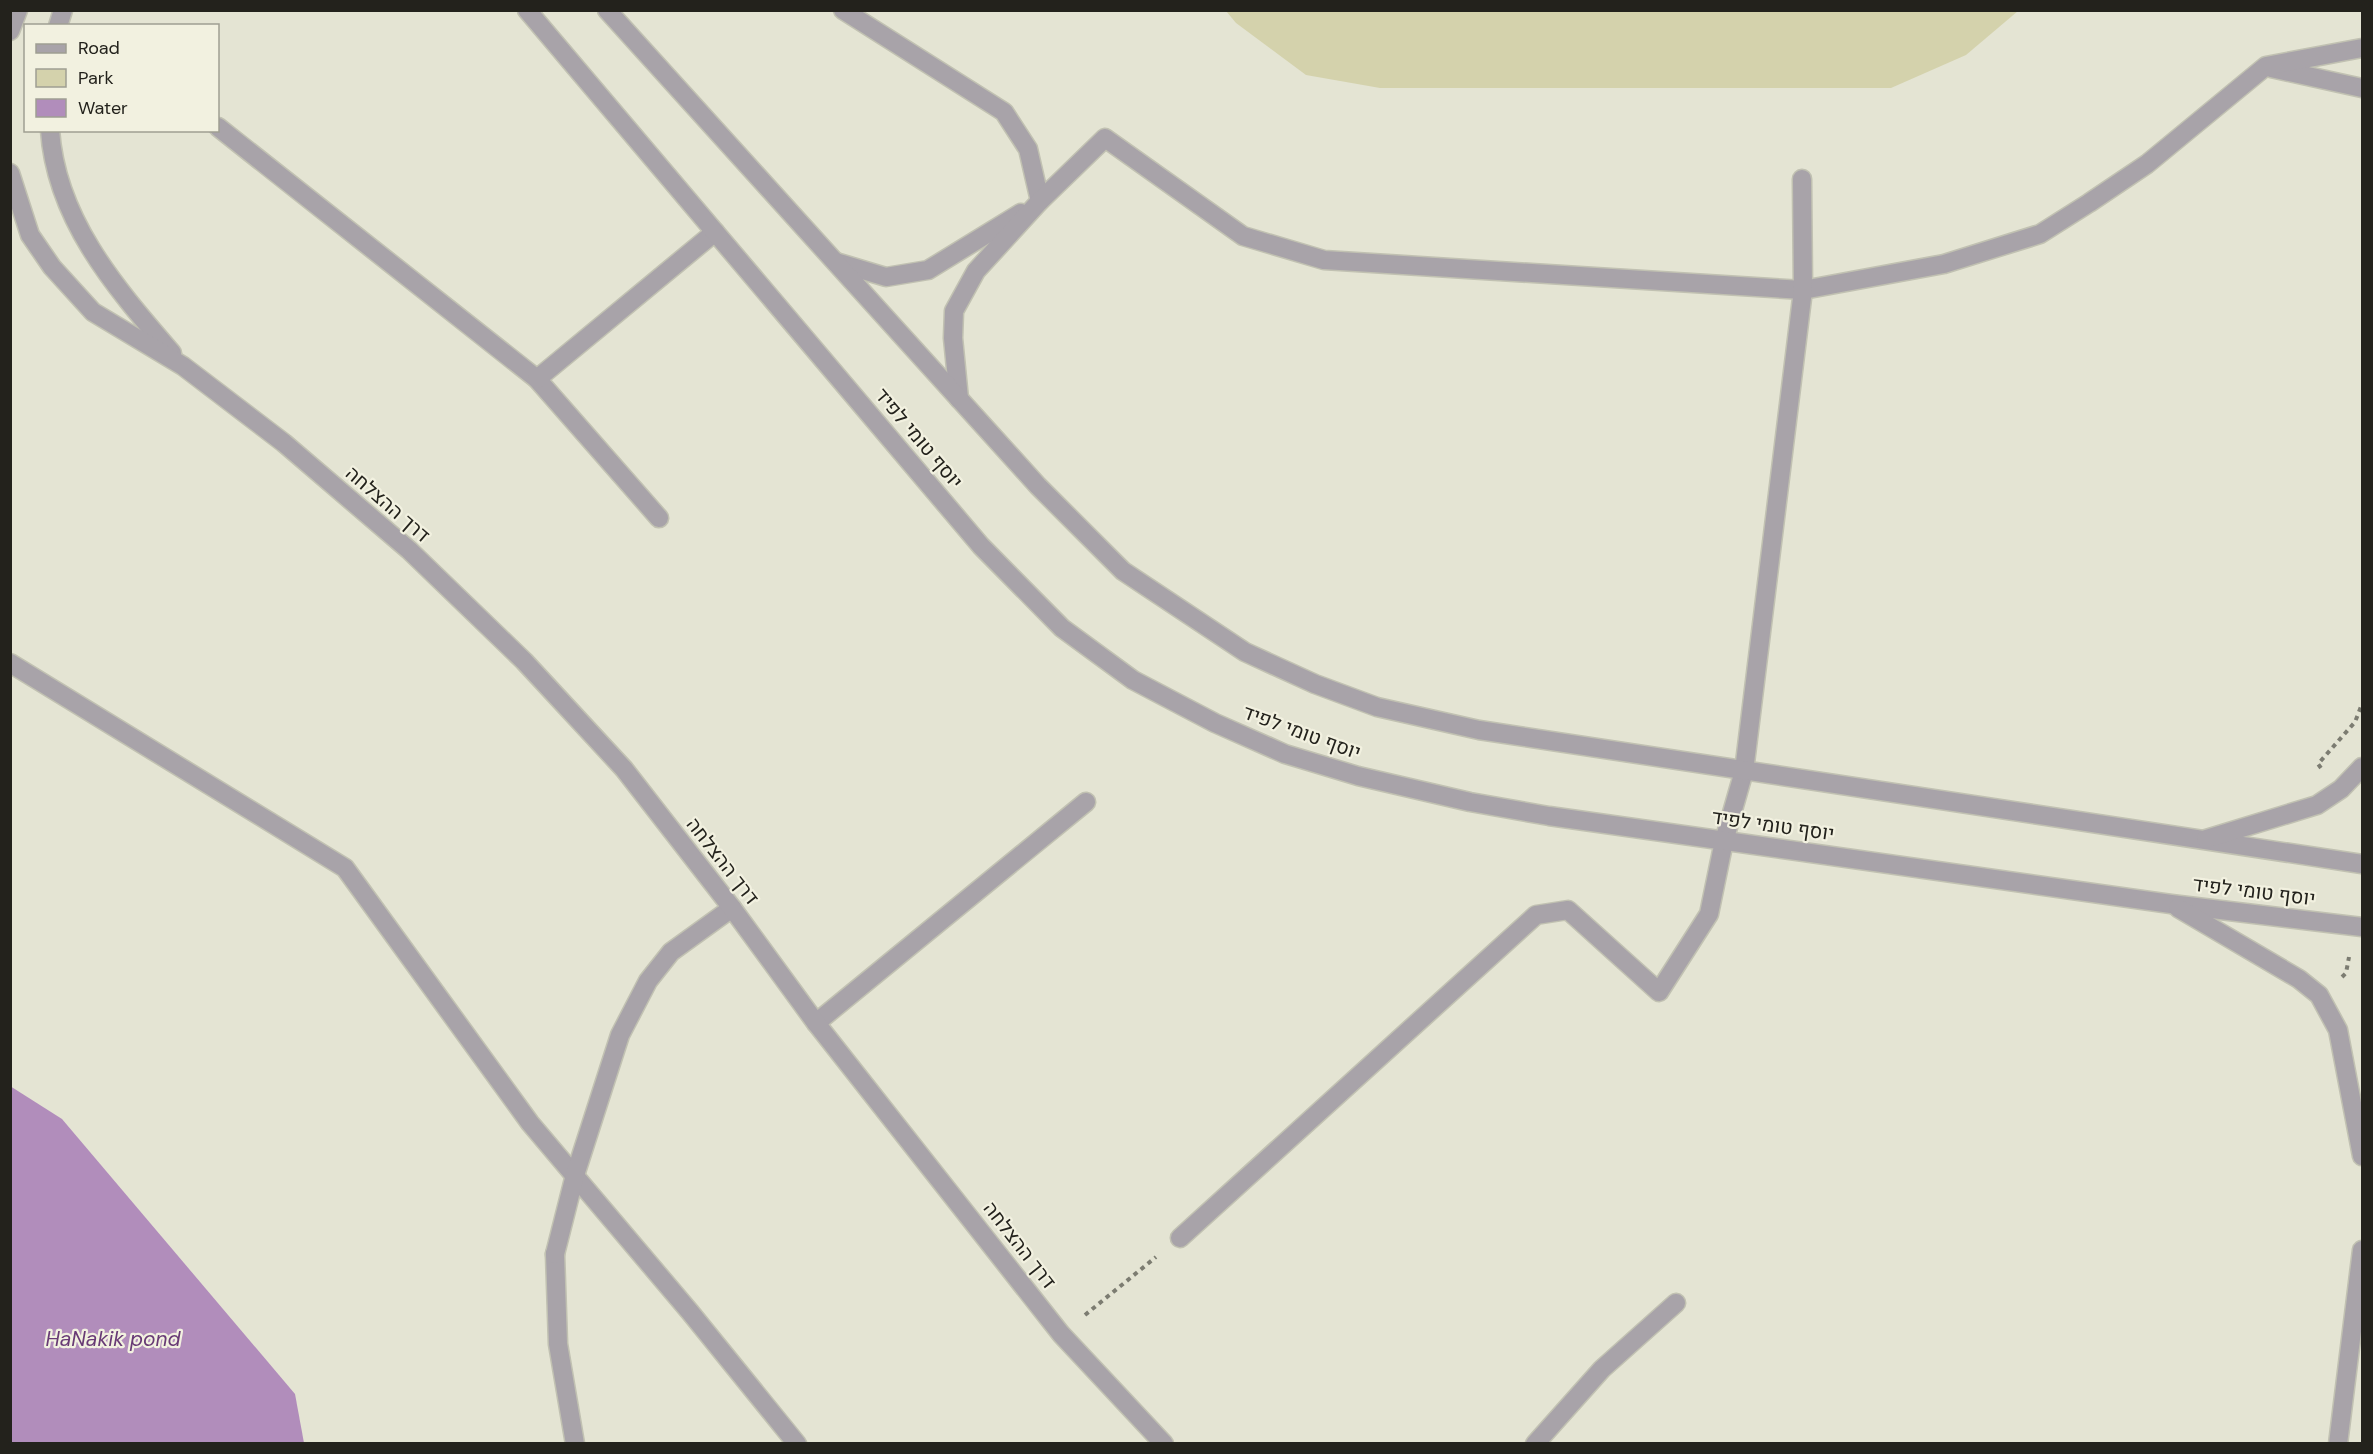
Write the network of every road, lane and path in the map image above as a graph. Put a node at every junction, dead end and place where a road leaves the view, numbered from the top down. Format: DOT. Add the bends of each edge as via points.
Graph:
graph roads {
  1 [pos="18,10"];
  2 [pos="527,10"];
  3 [pos="607,10"];
  4 [pos="843,10"];
  5 [pos="10,31"];
  6 [pos="2362,48"];
  7 [pos="2266,66"];
  8 [pos="2362,88"];
  9 [pos="219,128"];
  10 [pos="50,132"];
  11 [pos="10,174"];
  12 [pos="1802,180"];
  13 [pos="1040,201"];
  14 [pos="715,232"];
  15 [pos="836,262"];
  16 [pos="1803,290"];
  17 [pos="183,366"];
  18 [pos="537,379"];
  19 [pos="959,399"];
  20 [pos="659,518"];
  21 [pos="10,663"];
  22 [pos="2362,767"];
  23 [pos="1744,771"];
  24 [pos="1086,802"];
  25 [pos="2202,840"];
  26 [pos="1724,841"];
  27 [pos="2362,864"];
  28 [pos="2171,904"];
  29 [pos="732,908"];
  30 [pos="2362,927"];
  31 [pos="816,1023"];
  32 [pos="2362,1156"];
  33 [pos="574,1175"];
  34 [pos="1180,1238"];
  35 [pos="2362,1251"];
  36 [pos="1676,1303"];
  37 [pos="1061,1334"];
  38 [pos="575,1443"];
  39 [pos="797,1443"];
  40 [pos="1164,1443"];
  41 [pos="1535,1443"];
  42 [pos="2338,1443"];
  1 -- 5 [label="street"];
  2 -- 14 [label="street, יוסף טומי לפיד"];
  3 -- 15 [label="street, יוסף טומי לפיד"];
  4 -- 13 [label="street" via="1004,112 1028,149"];
  6 -- 7 [label="street"];
  7 -- 8 [label="street"];
  7 -- 16 [label="street" via="2147,164 2040,234 1944,264"];
  9 -- 18 [label="street"];
  10 -- 17 [label="street, דרך ההצלחה" via="55,166 68,208 85,239 114,286"];
  11 -- 17 [label="street, דרך ההצלחה" via="30,235 65,282 93,312"];
  12 -- 16 [label="street"];
  13 -- 15 [label="street" via="928,270 886,277"];
  13 -- 16 [label="street" via="1105,138 1243,236 1324,260"];
  13 -- 19 [label="street" via="976,271 954,311"];
  14 -- 18 [label="street"];
  14 -- 26 [label="street, יוסף טומי לפיד" via="981,546 1062,628 1133,680 1285,754 1358,776 1470,802"];
  15 -- 19 [label="street, יוסף טומי לפיד"];
  16 -- 23 [label="street"];
  17 -- 29 [label="street, דרך ההצלחה" via="284,443 409,550 524,661 624,769"];
  18 -- 20 [label="street"];
  19 -- 23 [label="street, יוסף טומי לפיד" via="1123,571 1245,652 1377,707 1511,735"];
  21 -- 33 [label="street" via="345,868 530,1123"];
  22 -- 25 [label="street" via="2341,789 2317,805"];
  23 -- 25 [label="street, יוסף טומי לפיד"];
  23 -- 26 [label="street"];
  24 -- 31 [label="street"];
  25 -- 27 [label="street, יוסף טומי לפיד"];
  26 -- 28 [label="street, יוסף טומי לפיד"];
  26 -- 34 [label="street" via="1709,914 1659,992 1568,910 1536,915"];
  28 -- 30 [label="street, יוסף טומי לפיד"];
  28 -- 32 [label="street" via="2299,979 2319,996 2338,1030"];
  29 -- 31 [label="street, דרך ההצלחה"];
  29 -- 33 [label="street" via="672,952 648,981 620,1035"];
  31 -- 37 [label="street, דרך ההצלחה"];
  33 -- 38 [label="street" via="555,1254 558,1344"];
  33 -- 39 [label="street"];
  34 -- 37 [label="path"];
  35 -- 42 [label="street"];
  36 -- 41 [label="street" via="1602,1369"];
  37 -- 40 [label="street, דרך ההצלחה"];
}
